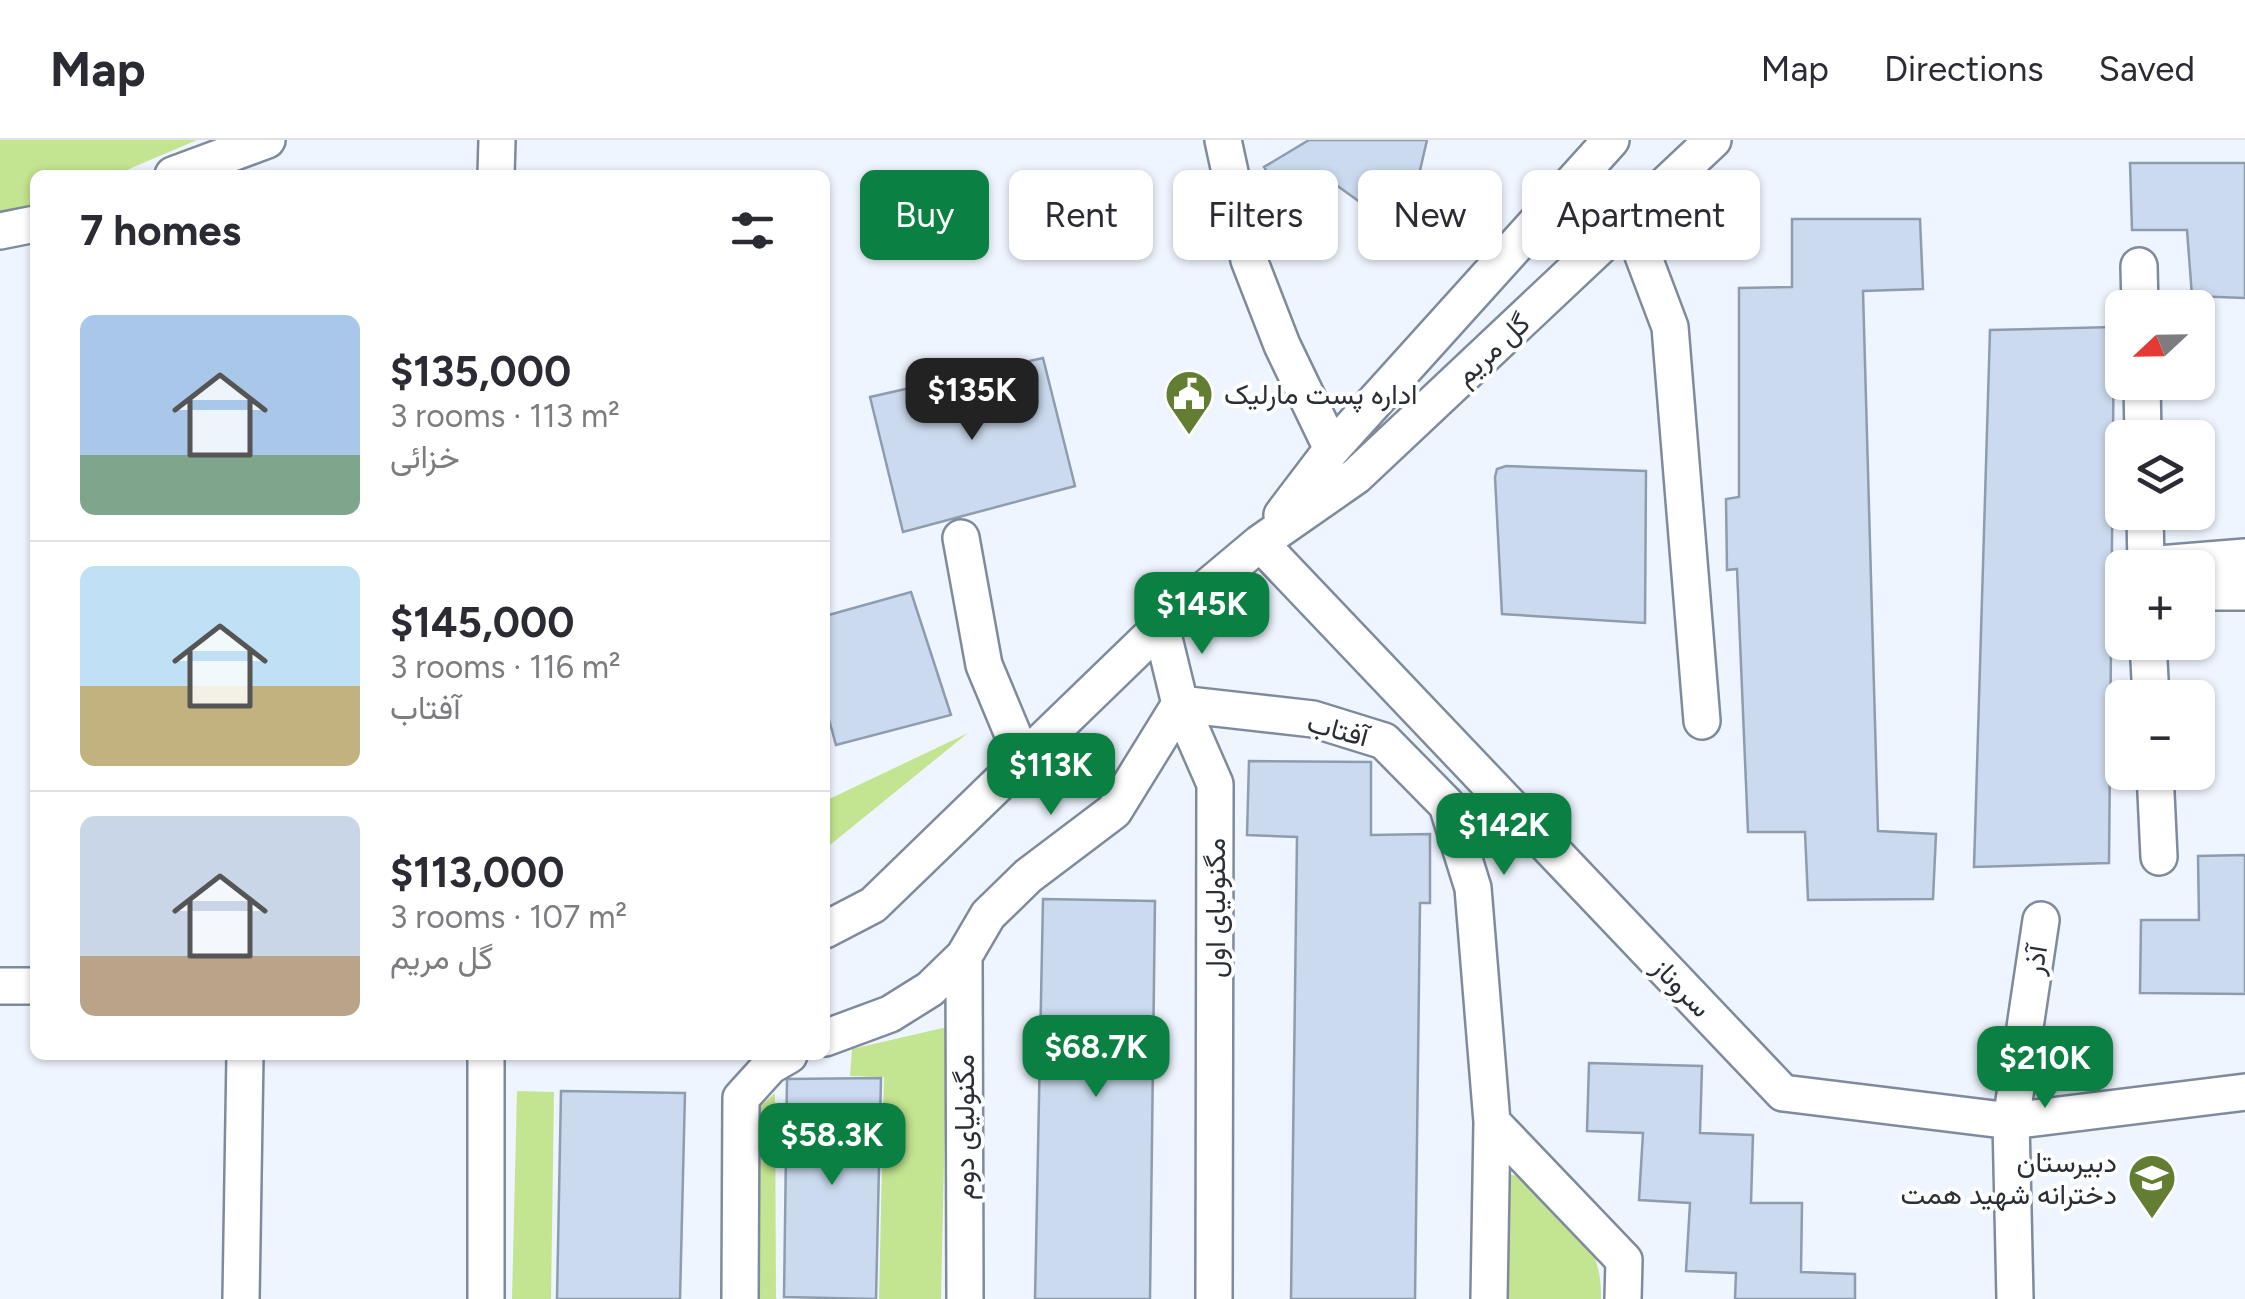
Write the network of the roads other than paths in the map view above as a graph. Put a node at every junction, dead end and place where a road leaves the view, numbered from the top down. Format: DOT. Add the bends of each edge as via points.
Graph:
graph roads {
  1 [pos="266,140"];
  2 [pos="497,140"];
  3 [pos="1223,140"];
  4 [pos="1611,140"];
  5 [pos="1712,140"];
  6 [pos="186,170"];
  7 [pos="496,170"];
  8 [pos="1682,170"];
  9 [pos="30,225"];
  10 [pos="0,232"];
  11 [pos="1588,260"];
  12 [pos="1645,260"];
  13 [pos="2139,266"];
  14 [pos="2140,290"];
  15 [pos="1332,449"];
  16 [pos="962,538"];
  17 [pos="1260,543"];
  18 [pos="2245,557"];
  19 [pos="2215,560"];
  20 [pos="2215,592"];
  21 [pos="2245,592"];
  22 [pos="1161,626"];
  23 [pos="1180,704"];
  24 [pos="1702,721"];
  25 [pos="1024,761"];
  26 [pos="2155,790"];
  27 [pos="2159,856"];
  28 [pos="2042,920"];
  29 [pos="830,927"];
  30 [pos="964,956"];
  31 [pos="0,986"];
  32 [pos="30,986"];
  33 [pos="830,1036"];
  34 [pos="245,1060"];
  35 [pos="486,1060"];
  36 [pos="780,1060"];
  37 [pos="2245,1092"];
  38 [pos="2011,1121"];
  39 [pos="1492,1122"];
  40 [pos="241,1299"];
  41 [pos="486,1299"];
  42 [pos="740,1299"];
  43 [pos="965,1299"];
  44 [pos="1214,1299"];
  45 [pos="1488,1299"];
  46 [pos="1623,1299"];
  47 [pos="2015,1299"];
  1 -- 6 [label="street"];
  2 -- 7 [label="street"];
  3 -- 15 [label="street" via="1249,260"];
  4 -- 15 [label="street, گل مریم"];
  5 -- 8 [label="street, گل مریم"];
  9 -- 10 [label="street"];
  11 -- 17 [label="street, گل مریم" via="1356,476"];
  12 -- 24 [label="street" via="1670,327"];
  13 -- 14 [label="street"];
  15 -- 17 [label="street, گل مریم"];
  16 -- 25 [label="street" via="984,666"];
  17 -- 22 [label="street, گل مریم"];
  17 -- 38 [label="street, سروناز" via="1783,1093"];
  18 -- 19 [label="street"];
  20 -- 21 [label="street"];
  22 -- 23 [label="street, مگنولیای اول"];
  22 -- 25 [label="street, گل مریم"];
  23 -- 30 [label="street" via="1114,811 1028,876 988,915"];
  23 -- 39 [label="street, آفتاب" via="1313,719 1384,742 1447,805 1473,888"];
  23 -- 44 [label="street, مگنولیای اول" via="1215,784"];
  25 -- 29 [label="street, گل مریم" via="872,906"];
  26 -- 27 [label="street"];
  28 -- 38 [label="street, آذر"];
  30 -- 33 [label="street" via="890,1014"];
  30 -- 43 [label="street, مگنولیای دوم"];
  31 -- 32 [label="street"];
  34 -- 40 [label="street"];
  35 -- 41 [label="street"];
  36 -- 42 [label="street" via="741,1098"];
  37 -- 38 [label="street, سروناز"];
  38 -- 47 [label="street, آذر"];
  39 -- 45 [label="street, آفتاب"];
  39 -- 46 [label="street" via="1624,1260"];
}
